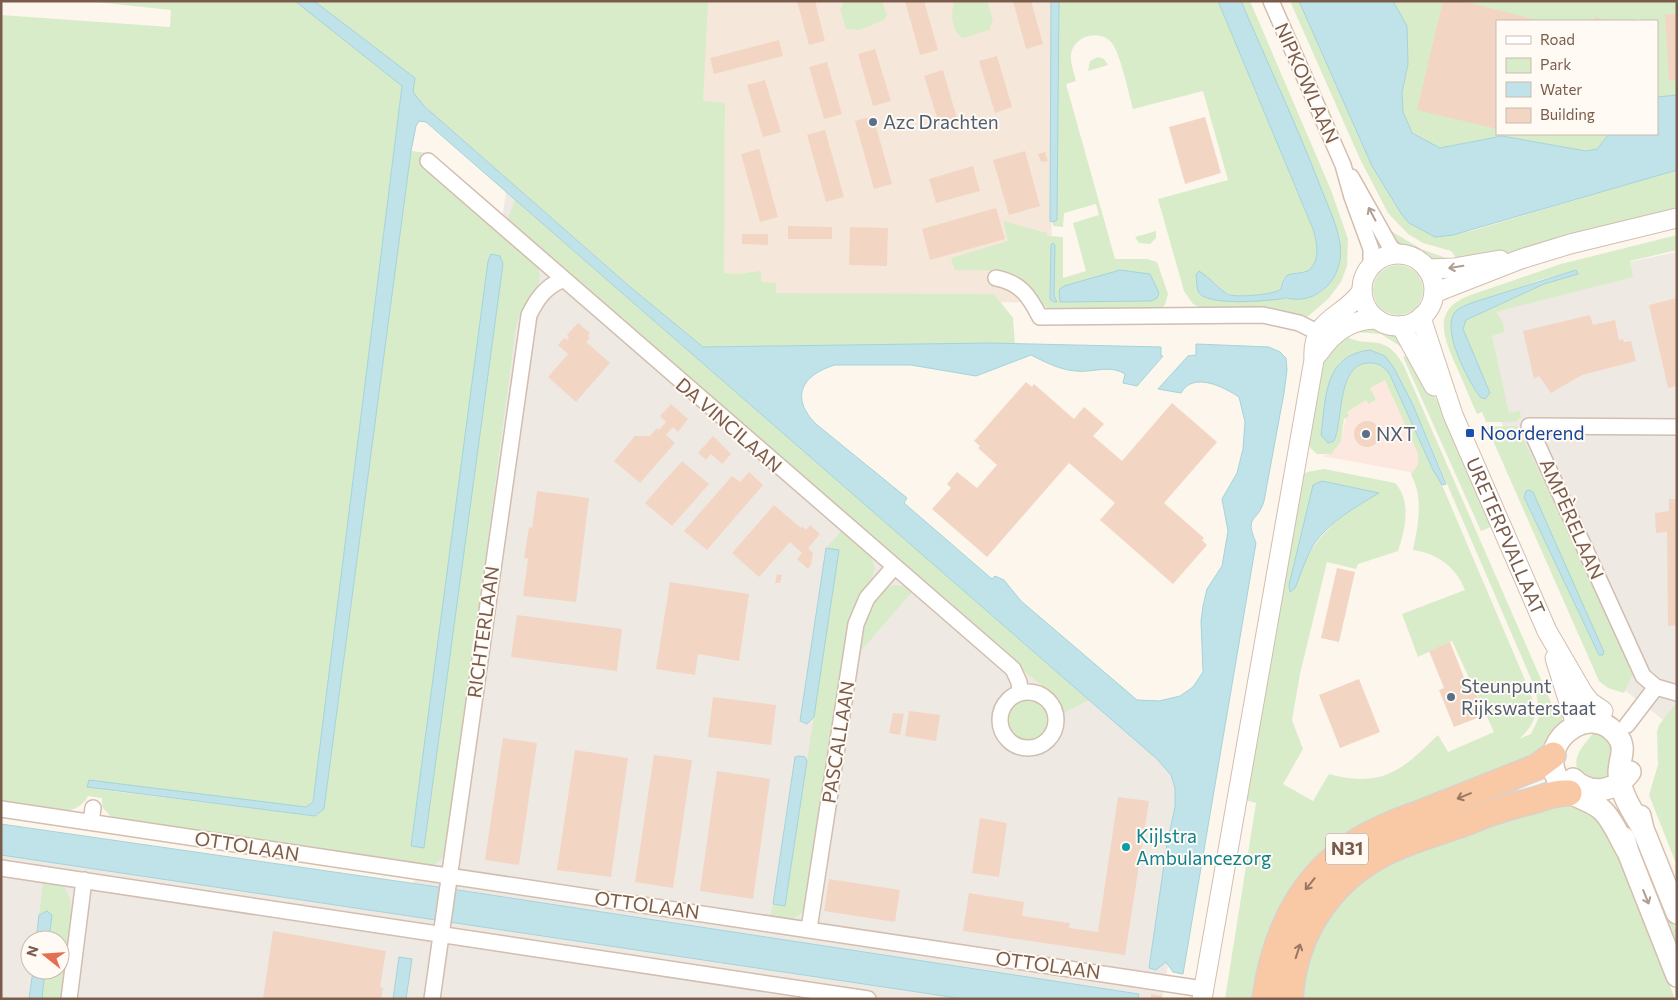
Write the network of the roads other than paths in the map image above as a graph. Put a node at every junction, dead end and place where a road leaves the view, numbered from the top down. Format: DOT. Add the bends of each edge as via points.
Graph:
graph roads {
  1 [pos="1271,1"];
  2 [pos="428,161"];
  3 [pos="1343,165"];
  4 [pos="1677,218"];
  5 [pos="1399,253"];
  6 [pos="1521,258"];
  7 [pos="1371,266"];
  8 [pos="1427,269"];
  9 [pos="996,278"];
  10 [pos="562,280"];
  11 [pos="1362,291"];
  12 [pos="1434,293"];
  13 [pos="1422,316"];
  14 [pos="1377,319"];
  15 [pos="1401,326"];
  16 [pos="1324,335"];
  17 [pos="1453,415"];
  18 [pos="1677,427"];
  19 [pos="894,567"];
  20 [pos="1547,631"];
  21 [pos="1656,687"];
  22 [pos="1020,693"];
  23 [pos="1677,693"];
  24 [pos="1614,722"];
  25 [pos="1576,726"];
  26 [pos="1553,755"];
  27 [pos="1625,777"];
  28 [pos="1569,786"];
  29 [pos="1597,797"];
  30 [pos="1,809"];
  31 [pos="1,868"];
  32 [pos="84,880"];
  33 [pos="448,880"];
  34 [pos="1677,913"];
  35 [pos="809,929"];
  36 [pos="441,930"];
  37 [pos="1677,976"];
  38 [pos="798,994"];
  39 [pos="1202,994"];
  40 [pos="69,999"];
  41 [pos="432,999"];
  42 [pos="868,999"];
  43 [pos="1265,999"];
  44 [pos="1290,999"];
  1 -- 3 [label="street, NIPKOWLAAN"];
  2 -- 10 [label="street, DA VINCILAAN"];
  5 -- 3 [label="street, NIPKOWLAAN, one-way" via="1391,248"];
  3 -- 7 [label="street, NIPKOWLAAN" via="1371,249"];
  4 -- 6 [label="street"];
  5 -- 7 [label="street" via="1383,256"];
  5 -- 8 [label="street" via="1418,260"];
  6 -- 8 [label="street, one-way"];
  6 -- 12 [label="street"];
  7 -- 11 [label="street"];
  8 -- 12 [label="street"];
  9 -- 16 [label="street" via="1019,286 1040,317 1263,315 1292,320"];
  10 -- 19 [label="street, DA VINCILAAN"];
  10 -- 33 [label="street, RICHTERLAAN" via="545,290 529,315"];
  11 -- 14 [label="street" via="1365,305"];
  11 -- 16 [label="street" via="1349,306 1324,324"];
  12 -- 13 [label="street" via="1429,308"];
  13 -- 15 [label="street"];
  13 -- 17 [label="street, URETERPVALLAAT"];
  14 -- 15 [label="street"];
  14 -- 16 [label="street" via="1357,321"];
  15 -- 17 [label="street, URETERPVALLAAT"];
  16 -- 39 [label="street" via="1313,348 1314,360"];
  17 -- 20 [label="street, URETERPVALLAAT"];
  18 -- 21 [label="street, AMPÈRELAAN" via="1529,426 1641,672"];
  19 -- 22 [label="street, DA VINCILAAN" via="1012,669 1019,682"];
  19 -- 35 [label="street, PASCALLAAN" via="867,598 856,624"];
  20 -- 24 [label="street, URETERPVALLAAT" via="1583,693"];
  20 -- 25 [label="street, URETERPVALLAAT"];
  21 -- 23 [label="street"];
  21 -- 24 [label="street"];
  24 -- 25 [label="main road"];
  24 -- 27 [label="main road" via="1633,735 1636,749 1634,763"];
  25 -- 26 [label="main road" via="1559,739"];
  25 -- 28 [label="main road" via="1578,735 1569,747 1566,765"];
  26 -- 28 [label="main road" via="1554,771"];
  26 -- 43 [label="highway, N31, one-way" via="1537,767 1380,829 1335,859 1296,901 1276,945"];
  27 -- 29 [label="main road"];
  27 -- 34 [label="main road" via="1630,782 1643,829"];
  28 -- 29 [label="main road"];
  44 -- 28 [label="highway, N31, one-way" via="1297,952 1308,926 1325,900 1347,878 1371,860 1402,845 1509,806 1560,792"];
  29 -- 37 [label="main road, one-way" via="1628,852"];
  30 -- 33 [label="street, OTTOLAAN" via="92,815"];
  31 -- 32 [label="street"];
  32 -- 36 [label="street"];
  32 -- 40 [label="street"];
  33 -- 35 [label="street, OTTOLAAN"];
  33 -- 36 [label="street, RICHTERLAAN"];
  35 -- 39 [label="street, OTTOLAAN"];
  36 -- 38 [label="street"];
  36 -- 41 [label="street, RICHTERLAAN"];
  38 -- 42 [label="street"];
}
